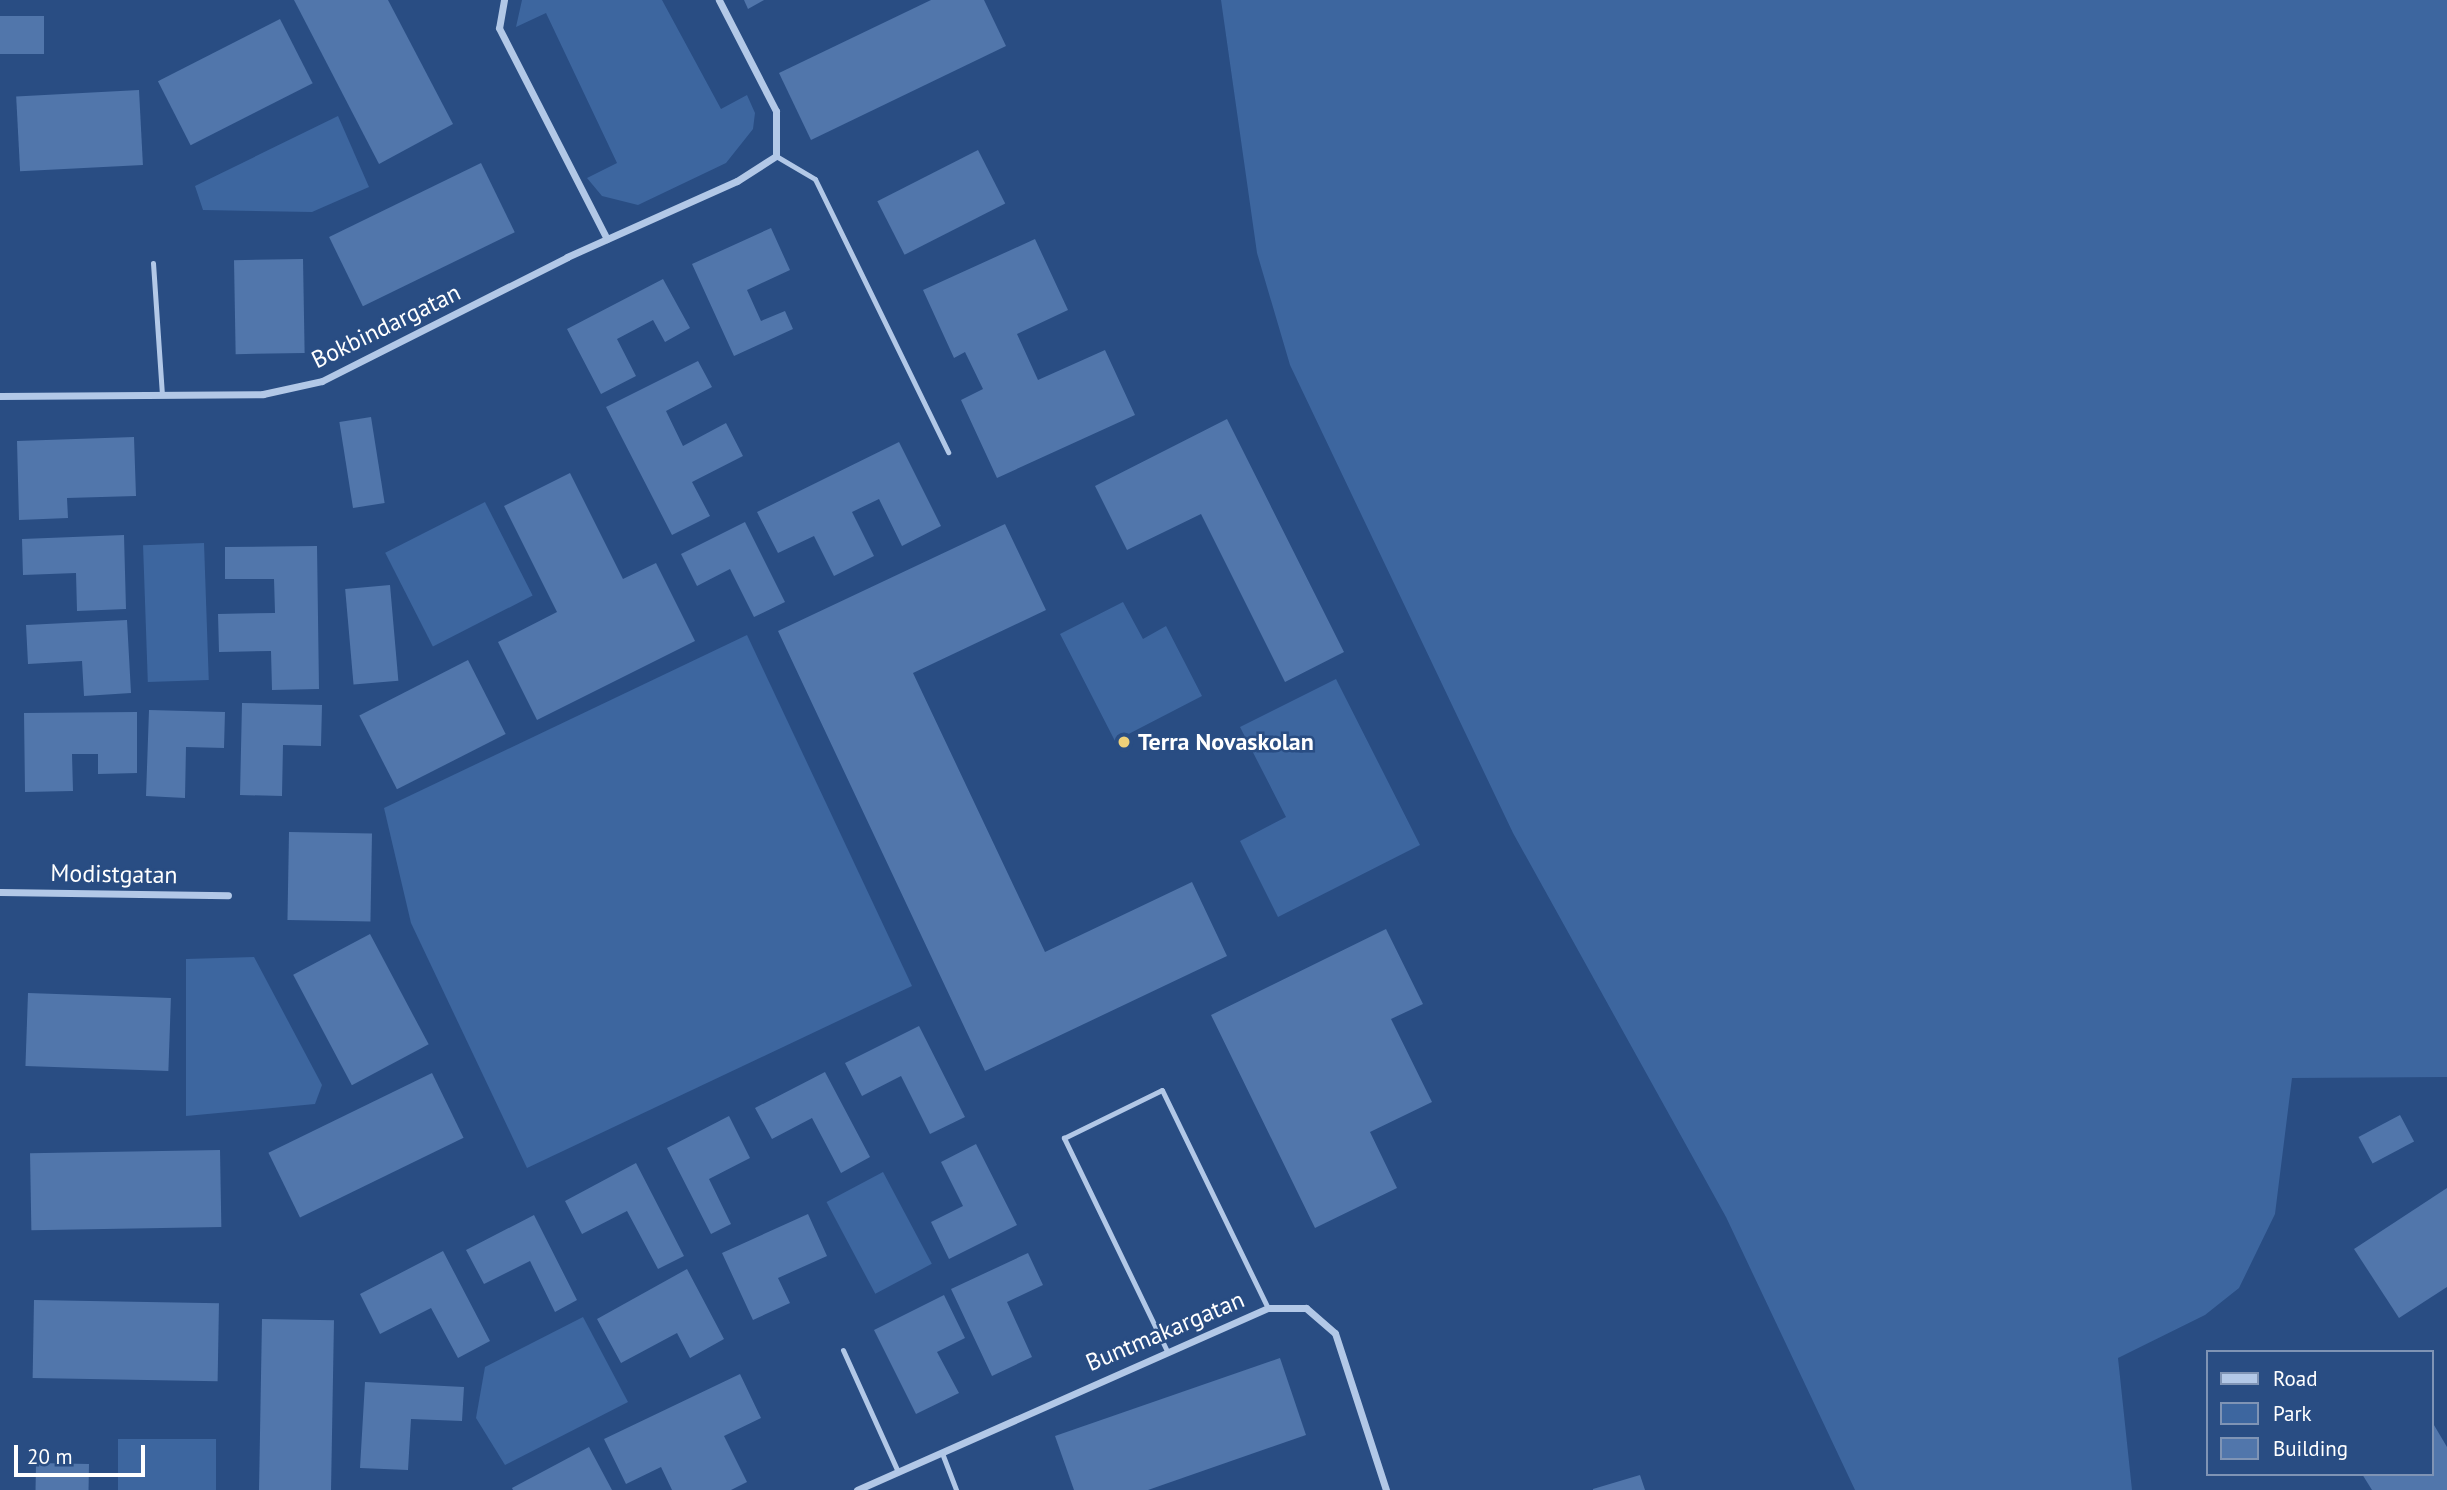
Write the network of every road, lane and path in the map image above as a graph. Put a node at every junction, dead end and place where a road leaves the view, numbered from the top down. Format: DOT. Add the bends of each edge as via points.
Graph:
graph roads {
  1 [pos="504,0"];
  2 [pos="719,0"];
  3 [pos="776,156"];
  4 [pos="607,239"];
  5 [pos="153,262"];
  6 [pos="162,395"];
  7 [pos="0,396"];
  8 [pos="948,452"];
  9 [pos="0,892"];
  10 [pos="228,895"];
  11 [pos="1268,1308"];
  12 [pos="843,1350"];
  13 [pos="1167,1351"];
  14 [pos="942,1453"];
  15 [pos="898,1472"];
  16 [pos="857,1490"];
  17 [pos="956,1490"];
  18 [pos="1386,1490"];
  1 -- 4 [label="street" via="499,28"];
  2 -- 3 [label="street" via="776,111"];
  3 -- 4 [label="street, Bokbindargatan" via="737,181"];
  3 -- 8 [label="lane" via="815,179"];
  4 -- 6 [label="street, Bokbindargatan" via="322,381 263,394"];
  5 -- 6 [label="lane"];
  6 -- 7 [label="street, Bokbindargatan"];
  9 -- 10 [label="street, Modistgatan"];
  11 -- 13 [label="street, Buntmakargatan"];
  11 -- 13 [label="lane" via="1162,1090 1064,1138"];
  11 -- 18 [label="street, Buntmakargatan" via="1306,1308 1335,1333"];
  12 -- 15 [label="lane"];
  13 -- 14 [label="street, Buntmakargatan"];
  14 -- 15 [label="street, Buntmakargatan"];
  14 -- 17 [label="lane"];
  15 -- 16 [label="street, Buntmakargatan"];
}
